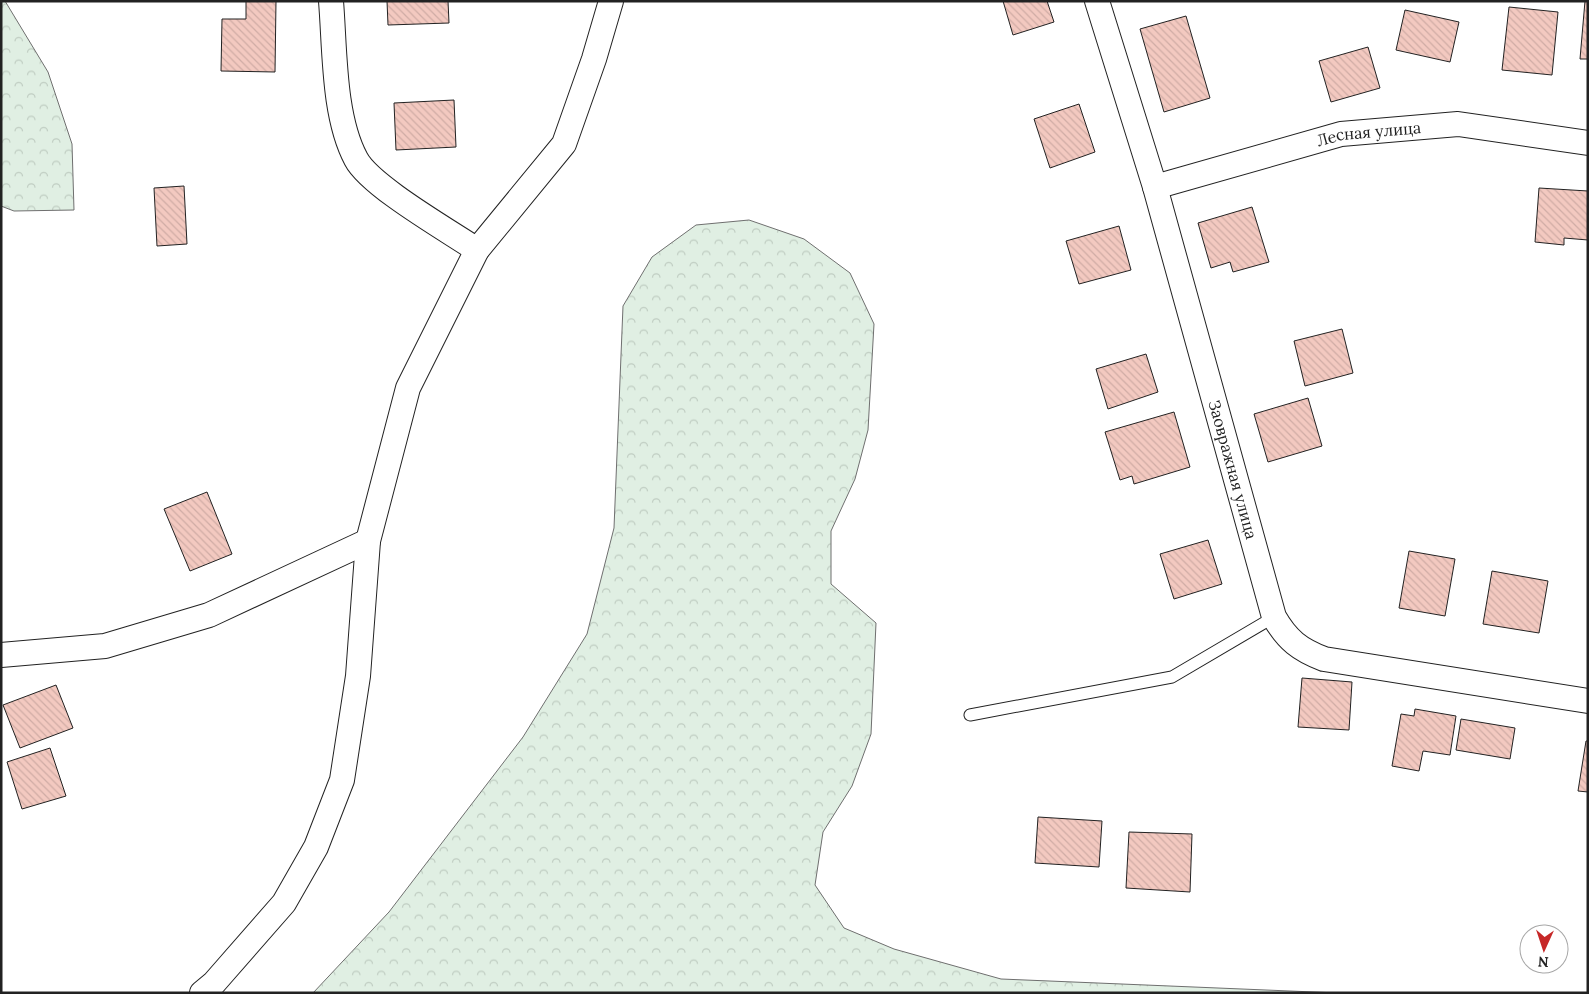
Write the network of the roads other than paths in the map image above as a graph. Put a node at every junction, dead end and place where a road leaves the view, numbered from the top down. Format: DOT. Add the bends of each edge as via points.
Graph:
graph roads {
  1 [pos="331,1"];
  2 [pos="611,1"];
  3 [pos="1097,1"];
  4 [pos="1588,142"];
  5 [pos="1155,187"];
  6 [pos="477,250"];
  7 [pos="368,541"];
  8 [pos="1274,617"];
  9 [pos="1,656"];
  10 [pos="1588,701"];
  11 [pos="970,714"];
  12 [pos="202,993"];
  1 -- 6 [label="street" via="340,111 356,160 381,186"];
  2 -- 6 [label="street" via="564,144"];
  3 -- 5 [label="street, Заовражная улица"];
  4 -- 5 [label="street, Лесная улица" via="1458,124 1341,134"];
  5 -- 8 [label="street, Заовражная улица"];
  6 -- 7 [label="street" via="408,388"];
  7 -- 9 [label="street" via="209,615 105,646"];
  7 -- 12 [label="street" via="358,676 342,780 316,847 284,903"];
  8 -- 10 [label="street, Заовражная улица" via="1284,635 1302,650 1324,659"];
  8 -- 11 [label="lane" via="1172,677"];
}
